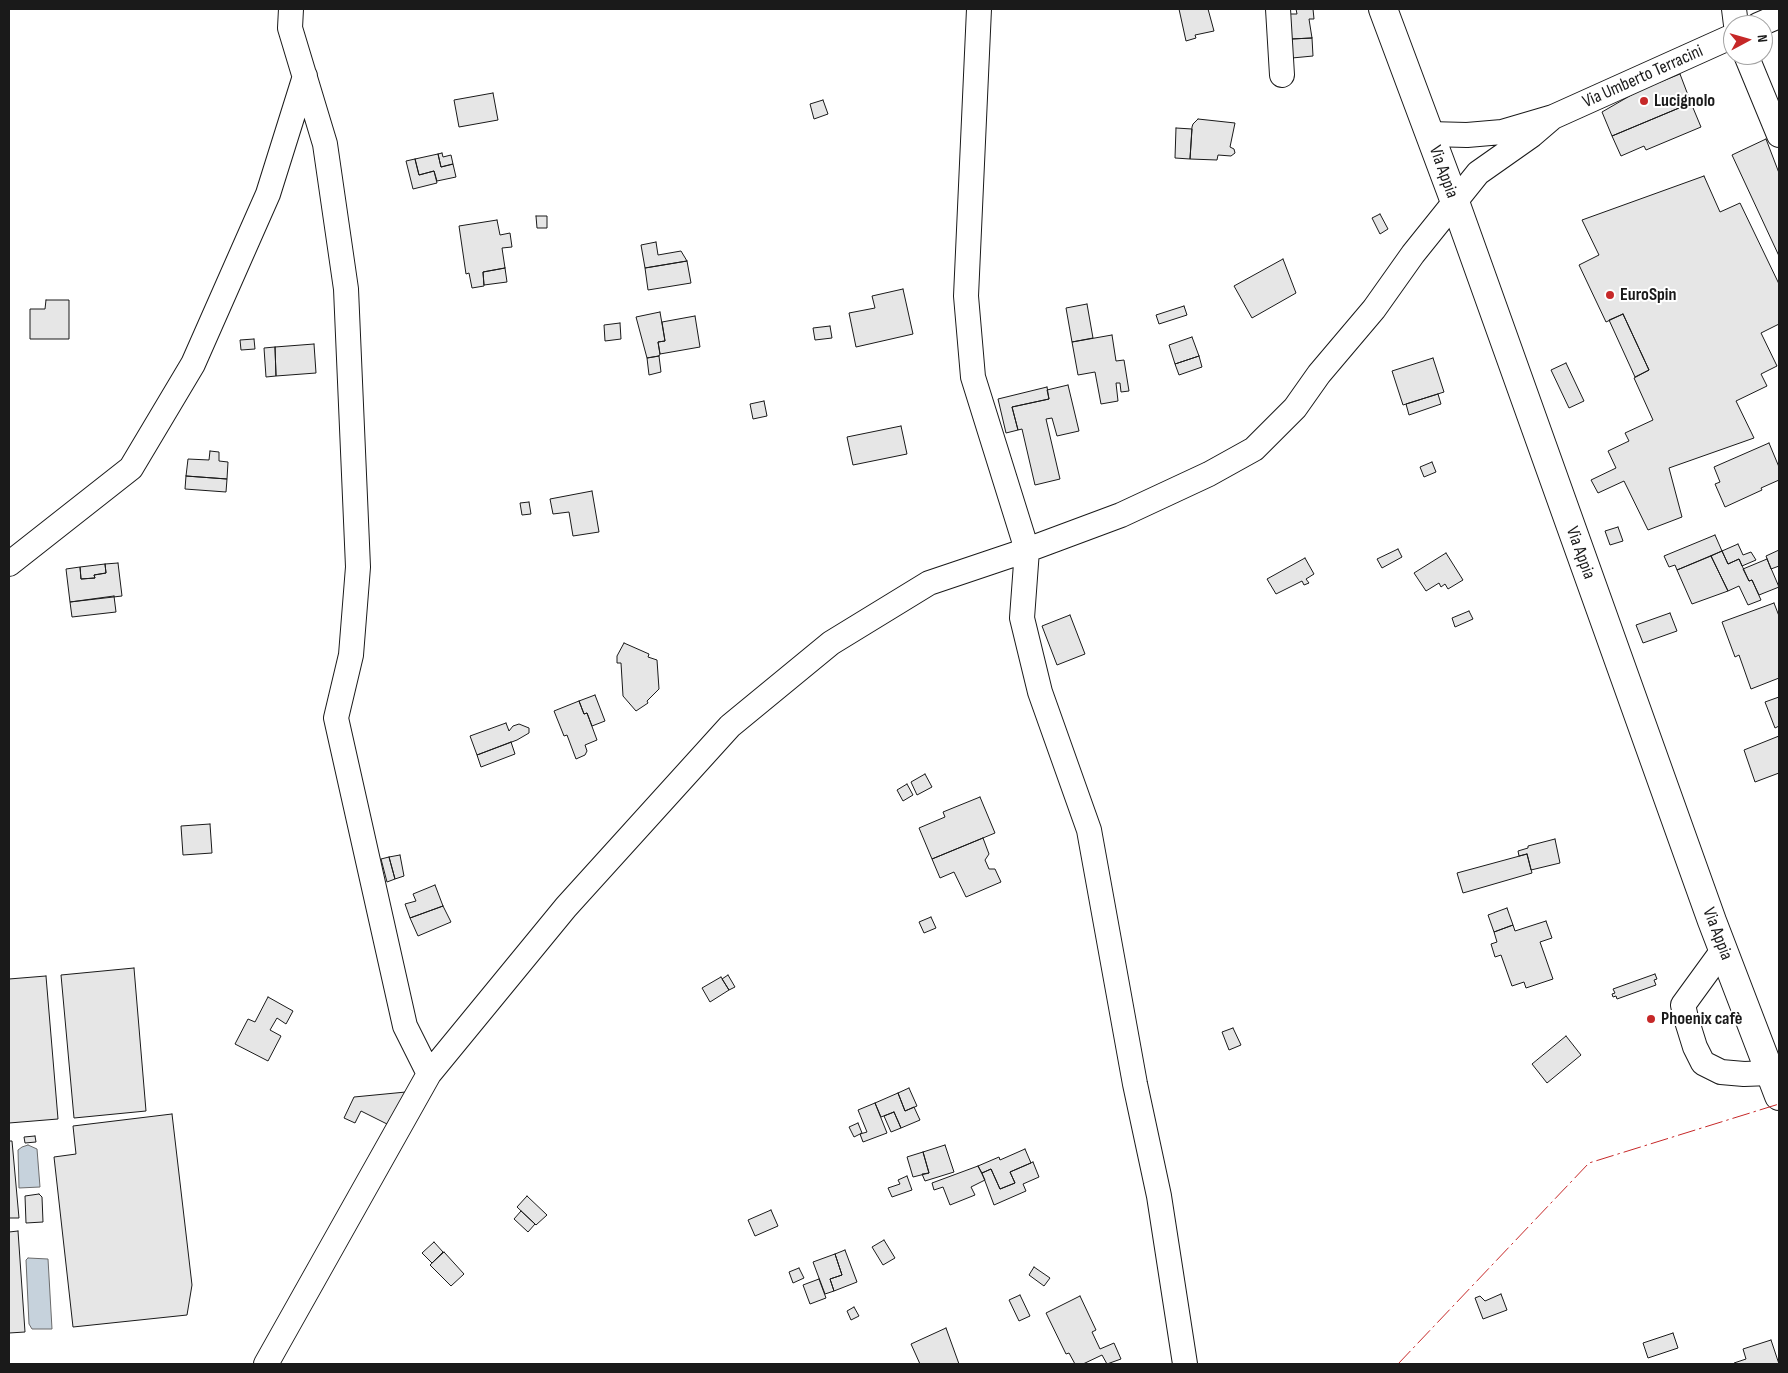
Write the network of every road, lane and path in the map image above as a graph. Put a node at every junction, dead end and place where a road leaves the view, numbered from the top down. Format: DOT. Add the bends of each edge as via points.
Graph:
graph roads {
  1 [pos="291,9"];
  2 [pos="979,9"];
  3 [pos="1278,9"];
  4 [pos="1383,9"];
  5 [pos="1723,40"];
  6 [pos="1750,65"];
  7 [pos="1282,75"];
  8 [pos="305,76"];
  9 [pos="1553,117"];
  10 [pos="1429,134"];
  11 [pos="1779,135"];
  12 [pos="1455,202"];
  13 [pos="1027,550"];
  14 [pos="9,564"];
  15 [pos="1723,950"];
  16 [pos="429,1074"];
  17 [pos="1775,1084"];
  18 [pos="266,1364"];
  19 [pos="1185,1364"];
  1 -- 8 [label="street" via="290,28"];
  2 -- 13 [label="street" via="966,296 972,368"];
  3 -- 7 [label="street"];
  4 -- 10 [label="main road, Via Appia"];
  5 -- 9 [label="street, Via Umberto Terracini"];
  6 -- 11 [label="street"];
  8 -- 14 [label="street" via="268,194 193,364 131,468"];
  8 -- 16 [label="street" via="325,144 347,299 358,567 351,655 336,718 405,1026"];
  9 -- 10 [label="street" via="1502,132"];
  9 -- 12 [label="street" via="1478,173"];
  10 -- 12 [label="main road, Via Appia"];
  12 -- 13 [label="street" via="1295,408 1254,450 1122,515"];
  12 -- 15 [label="main road, Via Appia"];
  13 -- 16 [label="street" via="929,582 831,643 730,726 566,907"];
  13 -- 19 [label="street" via="1022,618 1040,692 1089,830 1135,1084 1159,1196"];
  15 -- 17 [label="main road, Via Appia"];
  15 -- 17 [label="street" via="1683,1005 1694,1047 1703,1063 1722,1072 1744,1074"];
  16 -- 18 [label="street"];
}
